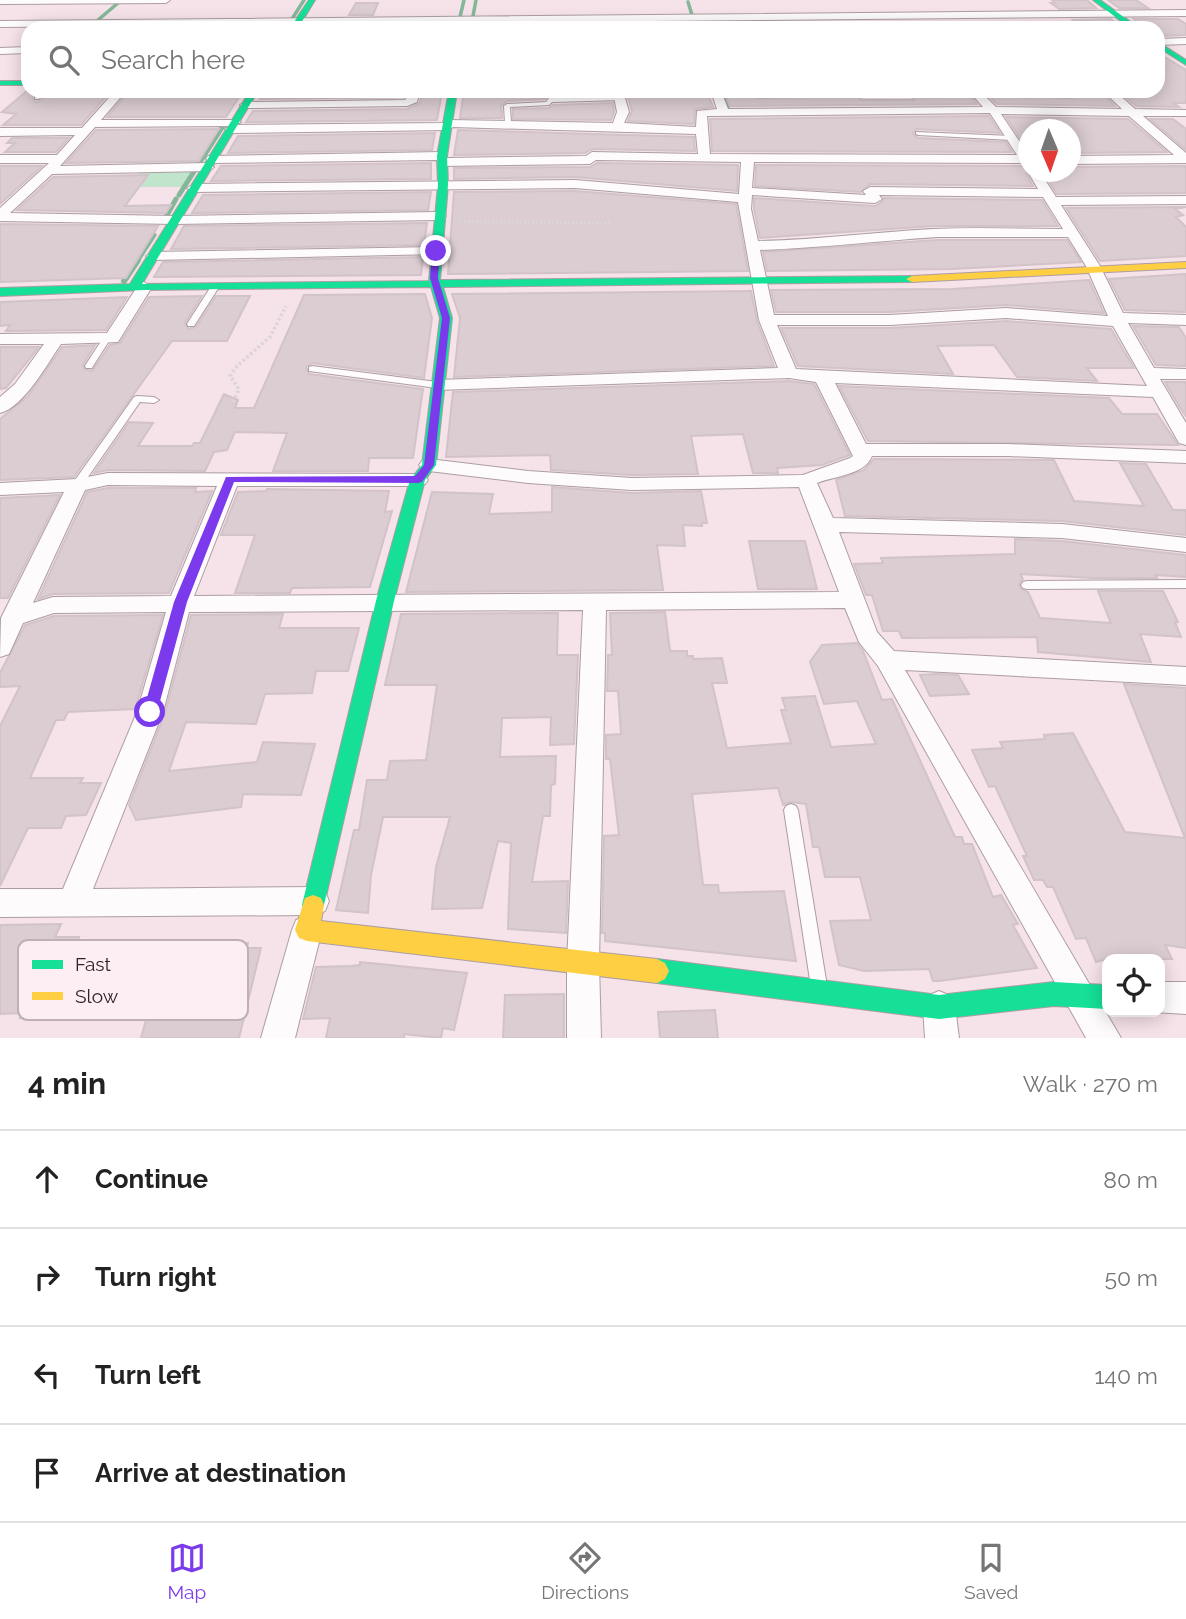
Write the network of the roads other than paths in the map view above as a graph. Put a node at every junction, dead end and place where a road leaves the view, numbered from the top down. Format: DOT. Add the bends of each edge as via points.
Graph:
graph roads {
  1 [pos="126,0"];
  2 [pos="166,0"];
  3 [pos="312,0"];
  4 [pos="1096,0"];
  5 [pos="0,1"];
  6 [pos="1017,10"];
  7 [pos="898,11"];
  8 [pos="685,13"];
  9 [pos="1114,13"];
  10 [pos="1186,13"];
  11 [pos="465,19"];
  12 [pos="103,21"];
  13 [pos="298,21"];
  14 [pos="397,21"];
  15 [pos="688,21"];
  16 [pos="907,21"];
  17 [pos="1029,21"];
  18 [pos="1125,21"];
  19 [pos="0,24"];
  20 [pos="21,24"];
  21 [pos="1186,41"];
  22 [pos="1165,42"];
  23 [pos="1165,48"];
  24 [pos="21,50"];
  25 [pos="0,51"];
  26 [pos="1186,63"];
  27 [pos="1167,72"];
  28 [pos="1186,72"];
  29 [pos="0,83"];
  30 [pos="21,83"];
  31 [pos="115,98"];
  32 [pos="250,98"];
  33 [pos="413,98"];
  34 [pos="452,98"];
  35 [pos="577,98"];
  36 [pos="620,98"];
  37 [pos="719,98"];
  38 [pos="981,98"];
  39 [pos="1116,98"];
  40 [pos="993,110"];
  41 [pos="724,113"];
  42 [pos="1134,113"];
  43 [pos="1186,113"];
  44 [pos="509,123"];
  45 [pos="233,125"];
  46 [pos="449,125"];
  47 [pos="589,125"];
  48 [pos="618,126"];
  49 [pos="88,127"];
  50 [pos="702,131"];
  51 [pos="0,132"];
  52 [pos="918,133"];
  53 [pos="1012,138"];
  54 [pos="1018,146"];
  55 [pos="591,158"];
  56 [pos="704,158"];
  57 [pos="0,159"];
  58 [pos="60,159"];
  59 [pos="442,159"];
  60 [pos="748,159"];
  61 [pos="1186,159"];
  62 [pos="1018,160"];
  63 [pos="1081,160"];
  64 [pos="210,163"];
  65 [pos="49,170"];
  66 [pos="1041,182"];
  67 [pos="575,184"];
  68 [pos="443,185"];
  69 [pos="194,188"];
  70 [pos="745,195"];
  71 [pos="1051,197"];
  72 [pos="1186,200"];
  73 [pos="0,216"];
  74 [pos="438,219"];
  75 [pos="175,220"];
  76 [pos="1073,233"];
  77 [pos="751,246"];
  78 [pos="436,251"];
  79 [pos="153,256"];
  80 [pos="1186,265"];
  81 [pos="1095,271"];
  82 [pos="759,282"];
  83 [pos="435,285"];
  84 [pos="139,287"];
  85 [pos="215,287"];
  86 [pos="0,292"];
  87 [pos="767,320"];
  88 [pos="1118,320"];
  89 [pos="1186,320"];
  90 [pos="191,324"];
  91 [pos="107,338"];
  92 [pos="0,339"];
  93 [pos="56,339"];
  94 [pos="89,366"];
  95 [pos="312,369"];
  96 [pos="789,373"];
  97 [pos="1148,373"];
  98 [pos="1186,374"];
  99 [pos="823,377"];
  100 [pos="437,386"];
  101 [pos="1158,391"];
  102 [pos="155,400"];
  103 [pos="0,407"];
  104 [pos="1186,439"];
  105 [pos="862,450"];
  106 [pos="1186,457"];
  107 [pos="424,472"];
  108 [pos="230,479"];
  109 [pos="806,481"];
  110 [pos="77,485"];
  111 [pos="0,489"];
  112 [pos="826,525"];
  113 [pos="1186,545"];
  114 [pos="1186,584"];
  115 [pos="1027,585"];
  116 [pos="595,600"];
  117 [pos="855,600"];
  118 [pos="385,601"];
  119 [pos="180,602"];
  120 [pos="8,623"];
  121 [pos="0,649"];
  122 [pos="887,660"];
  123 [pos="1186,676"];
  124 [pos="791,810"];
  125 [pos="0,903"];
  126 [pos="72,903"];
  127 [pos="310,916"];
  128 [pos="583,963"];
  129 [pos="820,990"];
  130 [pos="1094,996"];
  131 [pos="1165,998"];
  132 [pos="1186,998"];
  133 [pos="941,1022"];
  134 [pos="278,1038"];
  135 [pos="583,1038"];
  136 [pos="1104,1038"];
  1 -- 2 [label="street"];
  1 -- 5 [label="street"];
  1 -- 12 [label="street"];
  3 -- 13 [label="street"];
  4 -- 9 [label="street"];
  6 -- 7 [label="street"];
  6 -- 9 [label="street"];
  6 -- 17 [label="street"];
  7 -- 8 [label="street"];
  7 -- 16 [label="street"];
  8 -- 11 [label="street"];
  8 -- 15 [label="street"];
  9 -- 10 [label="street"];
  9 -- 18 [label="street"];
  11 -- 14 [label="street"];
  19 -- 20 [label="street"];
  21 -- 22 [label="street"];
  23 -- 26 [label="street"];
  24 -- 25 [label="street"];
  27 -- 28 [label="street"];
  29 -- 30 [label="street"];
  31 -- 49 [label="street"];
  32 -- 33 [label="street" via="407,103"];
  32 -- 45 [label="street"];
  34 -- 46 [label="street"];
  35 -- 44 [label="lane" via="507,106"];
  36 -- 48 [label="street" via="623,112"];
  37 -- 41 [label="street"];
  38 -- 40 [label="street"];
  39 -- 42 [label="street"];
  40 -- 41 [label="street"];
  40 -- 42 [label="street"];
  40 -- 53 [label="street"];
  41 -- 50 [label="street" via="701,113"];
  42 -- 43 [label="street"];
  42 -- 61 [label="street"];
  44 -- 46 [label="street"];
  44 -- 47 [label="street"];
  45 -- 46 [label="street"];
  45 -- 49 [label="street"];
  45 -- 64 [label="street"];
  46 -- 59 [label="street"];
  47 -- 48 [label="street"];
  47 -- 55 [label="street"];
  48 -- 50 [label="street"];
  49 -- 51 [label="street"];
  49 -- 58 [label="street"];
  50 -- 56 [label="street"];
  52 -- 53 [label="lane"];
  53 -- 54 [label="street"];
  55 -- 56 [label="street"];
  55 -- 59 [label="street"];
  55 -- 67 [label="street"];
  56 -- 60 [label="street"];
  57 -- 58 [label="street"];
  58 -- 65 [label="street"];
  59 -- 64 [label="street"];
  59 -- 68 [label="street"];
  60 -- 62 [label="street"];
  60 -- 70 [label="street"];
  61 -- 63 [label="street"];
  64 -- 65 [label="street"];
  64 -- 69 [label="street"];
  65 -- 73 [label="street"];
  66 -- 71 [label="street"];
  67 -- 68 [label="street"];
  67 -- 70 [label="street"];
  68 -- 69 [label="street"];
  68 -- 74 [label="street"];
  69 -- 75 [label="street"];
  70 -- 71 [label="street" via="875,199 870,191"];
  70 -- 77 [label="street"];
  71 -- 72 [label="street"];
  71 -- 76 [label="street"];
  73 -- 75 [label="street"];
  74 -- 75 [label="street"];
  74 -- 78 [label="street"];
  75 -- 79 [label="street"];
  76 -- 77 [label="street" via="937,233"];
  76 -- 81 [label="street"];
  77 -- 82 [label="street"];
  78 -- 79 [label="street"];
  78 -- 83 [label="street"];
  79 -- 84 [label="street"];
  80 -- 81 [label="street"];
  81 -- 82 [label="street"];
  81 -- 88 [label="street"];
  82 -- 83 [label="street"];
  82 -- 87 [label="street"];
  83 -- 85 [label="street"];
  83 -- 100 [label="street" via="446,318"];
  84 -- 85 [label="street"];
  84 -- 86 [label="street"];
  84 -- 91 [label="street" via="112,338"];
  85 -- 90 [label="lane"];
  87 -- 88 [label="street" via="1006,313"];
  87 -- 96 [label="street"];
  88 -- 89 [label="street"];
  88 -- 97 [label="street"];
  91 -- 93 [label="street"];
  91 -- 94 [label="lane"];
  92 -- 93 [label="street"];
  93 -- 103 [label="street" via="21,388"];
  95 -- 100 [label="lane"];
  96 -- 99 [label="street"];
  96 -- 100 [label="street"];
  97 -- 98 [label="street"];
  97 -- 101 [label="street"];
  99 -- 101 [label="street"];
  99 -- 105 [label="street"];
  100 -- 107 [label="street"];
  101 -- 104 [label="street"];
  102 -- 110 [label="lane" via="137,399"];
  105 -- 106 [label="street"];
  105 -- 109 [label="street" via="863,457 855,465"];
  107 -- 108 [label="street"];
  107 -- 109 [label="street" via="632,484"];
  107 -- 118 [label="street"];
  108 -- 110 [label="street" via="108,479"];
  108 -- 119 [label="street"];
  109 -- 112 [label="street"];
  110 -- 111 [label="street"];
  110 -- 120 [label="street"];
  112 -- 113 [label="street" via="1062,531"];
  112 -- 117 [label="street"];
  114 -- 115 [label="lane"];
  116 -- 117 [label="street"];
  116 -- 118 [label="street"];
  116 -- 128 [label="street"];
  117 -- 122 [label="street" via="867,636"];
  118 -- 119 [label="street"];
  118 -- 127 [label="street"];
  119 -- 120 [label="street" via="53,605"];
  119 -- 126 [label="street" via="150,712"];
  120 -- 121 [label="street"];
  122 -- 123 [label="street"];
  122 -- 130 [label="street"];
  124 -- 129 [label="lane"];
  125 -- 126 [label="street"];
  126 -- 127 [label="street"];
  127 -- 128 [label="street"];
  127 -- 134 [label="street"];
  128 -- 129 [label="street"];
  128 -- 135 [label="street"];
  129 -- 133 [label="street"];
  130 -- 133 [label="street" via="1054,994"];
  130 -- 136 [label="street"];
  131 -- 132 [label="street"];
}
